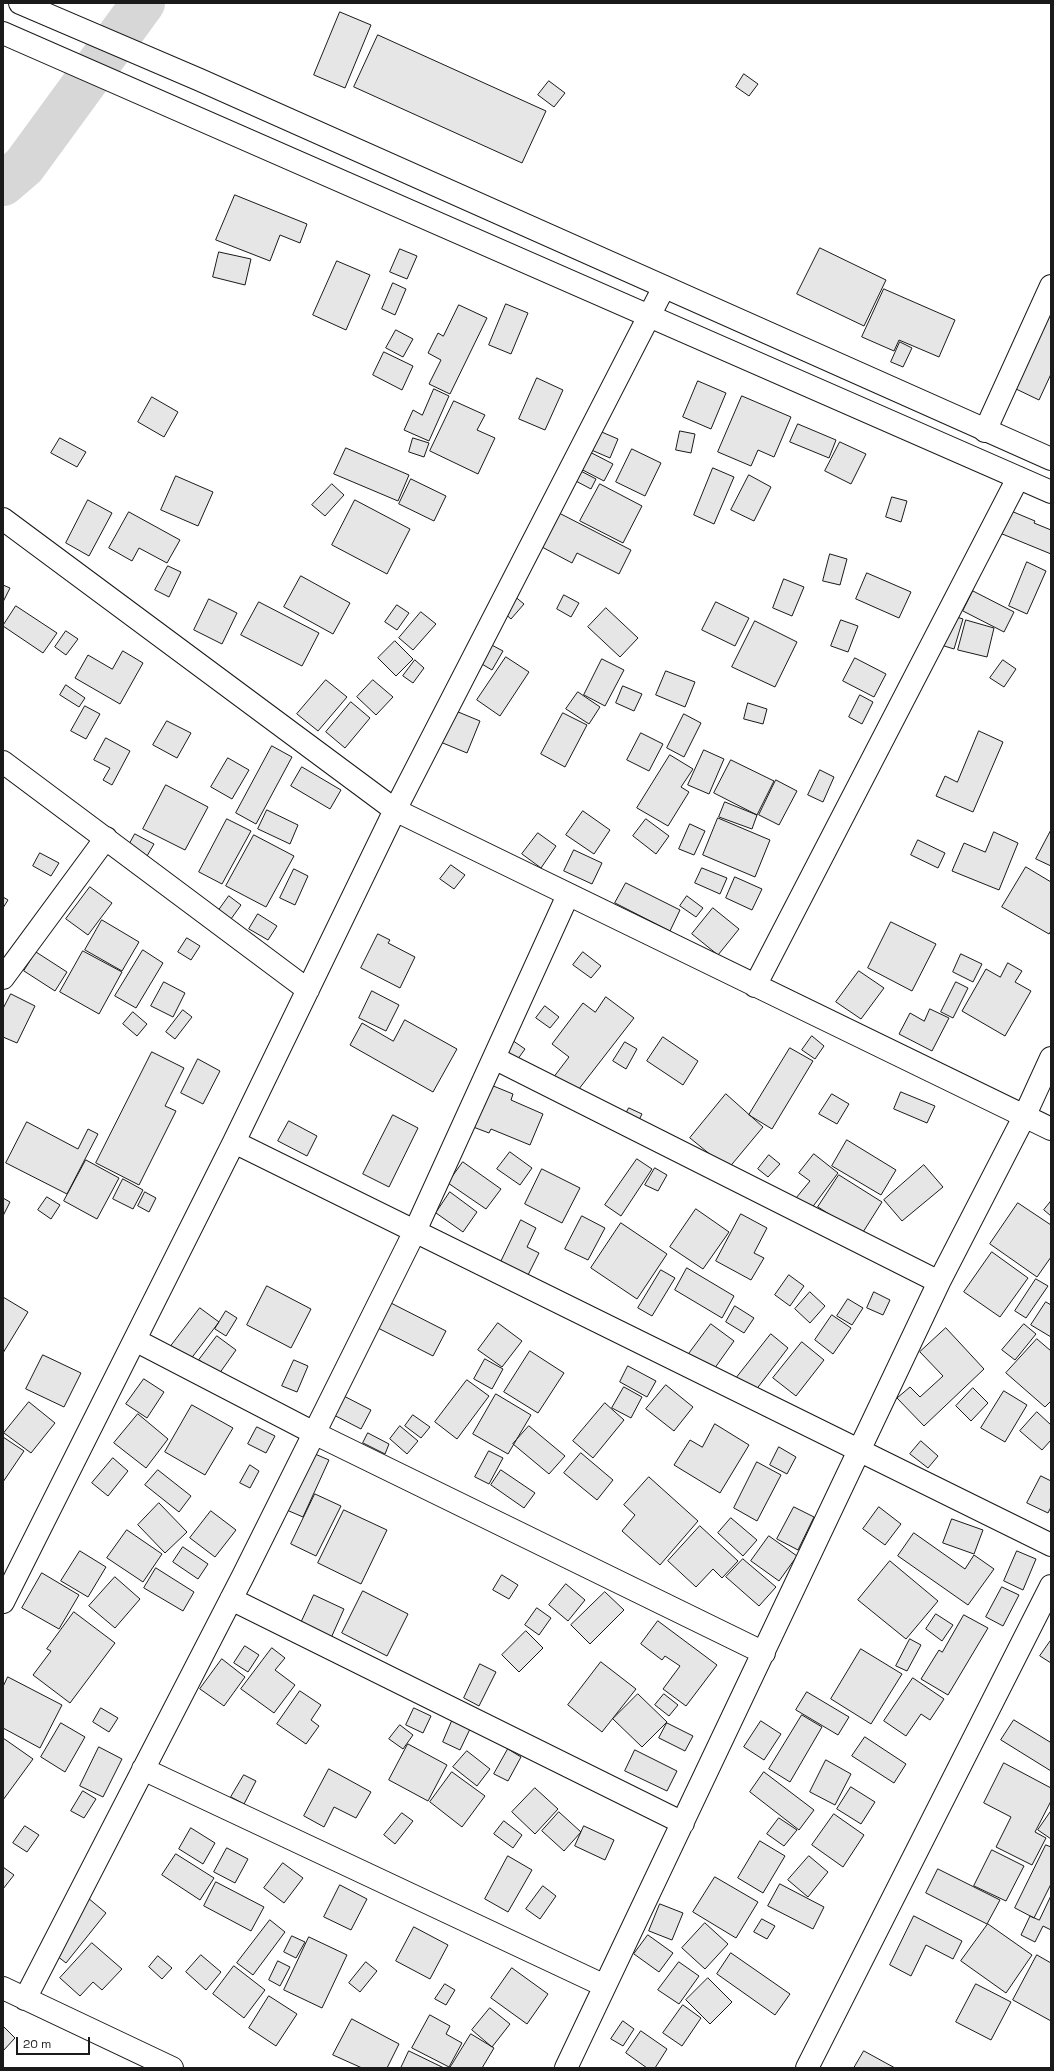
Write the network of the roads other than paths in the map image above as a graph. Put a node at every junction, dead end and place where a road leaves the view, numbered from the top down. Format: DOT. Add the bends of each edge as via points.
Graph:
graph roads {
  1 [pos="20,3"];
  2 [pos="3,33"];
  3 [pos="1051,286"];
  4 [pos="664,287"];
  5 [pos="649,318"];
  6 [pos="985,431"];
  7 [pos="1051,459"];
  8 [pos="1018,478"];
  9 [pos="1051,492"];
  10 [pos="3,519"];
  11 [pos="3,762"];
  12 [pos="395,810"];
  13 [pos="106,838"];
  14 [pos="568,895"];
  15 [pos="3,978"];
  16 [pos="755,986"];
  17 [pos="308,990"];
  18 [pos="494,1058"];
  19 [pos="1051,1058"];
  20 [pos="1024,1117"];
  21 [pos="1051,1129"];
  22 [pos="234,1142"];
  23 [pos="415,1231"];
  24 [pos="939,1282"];
  25 [pos="135,1340"];
  26 [pos="314,1433"];
  27 [pos="860,1450"];
  28 [pos="1051,1545"];
  29 [pos="1051,1586"];
  30 [pos="231,1599"];
  31 [pos="3,1602"];
  32 [pos="764,1653"];
  33 [pos="143,1769"];
  34 [pos="683,1823"];
  35 [pos="605,1986"];
  36 [pos="3,1988"];
  37 [pos="25,1999"];
  38 [pos="172,2068"];
  39 [pos="566,2068"];
  40 [pos="807,2068"];
  1 -- 4 [label="street" via="200,80"];
  2 -- 5 [label="street"];
  3 -- 6 [label="street"];
  4 -- 5 [label="street"];
  4 -- 6 [label="street"];
  5 -- 8 [label="street"];
  5 -- 12 [label="street"];
  6 -- 7 [label="street"];
  8 -- 9 [label="street"];
  8 -- 16 [label="street"];
  10 -- 12 [label="street"];
  11 -- 13 [label="street"];
  12 -- 14 [label="street"];
  12 -- 17 [label="street"];
  13 -- 15 [label="street"];
  13 -- 17 [label="street"];
  14 -- 16 [label="street"];
  14 -- 18 [label="street"];
  16 -- 20 [label="street"];
  17 -- 22 [label="street"];
  18 -- 23 [label="street"];
  18 -- 24 [label="street"];
  19 -- 20 [label="street"];
  20 -- 21 [label="street"];
  20 -- 24 [label="street"];
  22 -- 23 [label="street"];
  22 -- 25 [label="street"];
  23 -- 26 [label="street"];
  23 -- 27 [label="street"];
  24 -- 27 [label="street"];
  25 -- 26 [label="street"];
  25 -- 31 [label="street"];
  26 -- 30 [label="street"];
  26 -- 32 [label="street"];
  27 -- 28 [label="street"];
  27 -- 32 [label="street"];
  29 -- 40 [label="street"];
  30 -- 33 [label="street"];
  30 -- 34 [label="street"];
  32 -- 34 [label="street"];
  33 -- 35 [label="street"];
  33 -- 37 [label="street"];
  34 -- 35 [label="street"];
  35 -- 39 [label="street"];
  36 -- 37 [label="street"];
  37 -- 38 [label="street"];
}
